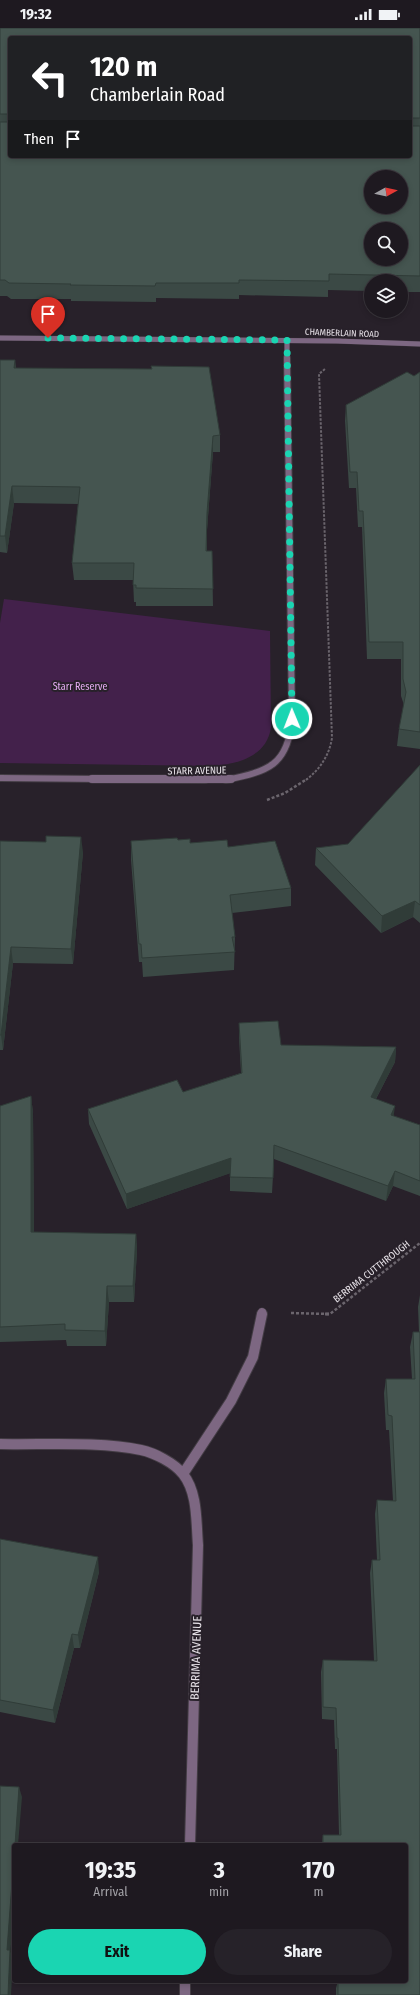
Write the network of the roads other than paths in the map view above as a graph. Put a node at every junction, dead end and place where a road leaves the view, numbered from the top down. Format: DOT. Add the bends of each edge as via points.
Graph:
graph roads {
  1 [pos="0,338"];
  2 [pos="287,340"];
  3 [pos="420,344"];
  4 [pos="0,778"];
  5 [pos="262,1312"];
  6 [pos="0,1444"];
  7 [pos="183,1474"];
  8 [pos="190,1843"];
  9 [pos="185,1983"];
  10 [pos="185,1995"];
  1 -- 2 [label="street, CHAMBERLAIN ROAD"];
  2 -- 3 [label="street, CHAMBERLAIN ROAD"];
  2 -- 4 [label="street, STARR AVENUE" via="292,737 285,753 271,767 251,775 225,780"];
  5 -- 7 [label="street" via="253,1357 231,1401"];
  6 -- 7 [label="street, BERRIMA AVENUE" via="109,1446 142,1450 164,1459"];
  7 -- 8 [label="street, BERRIMA AVENUE" via="194,1497 198,1545"];
  9 -- 10 [label="street"];
}
